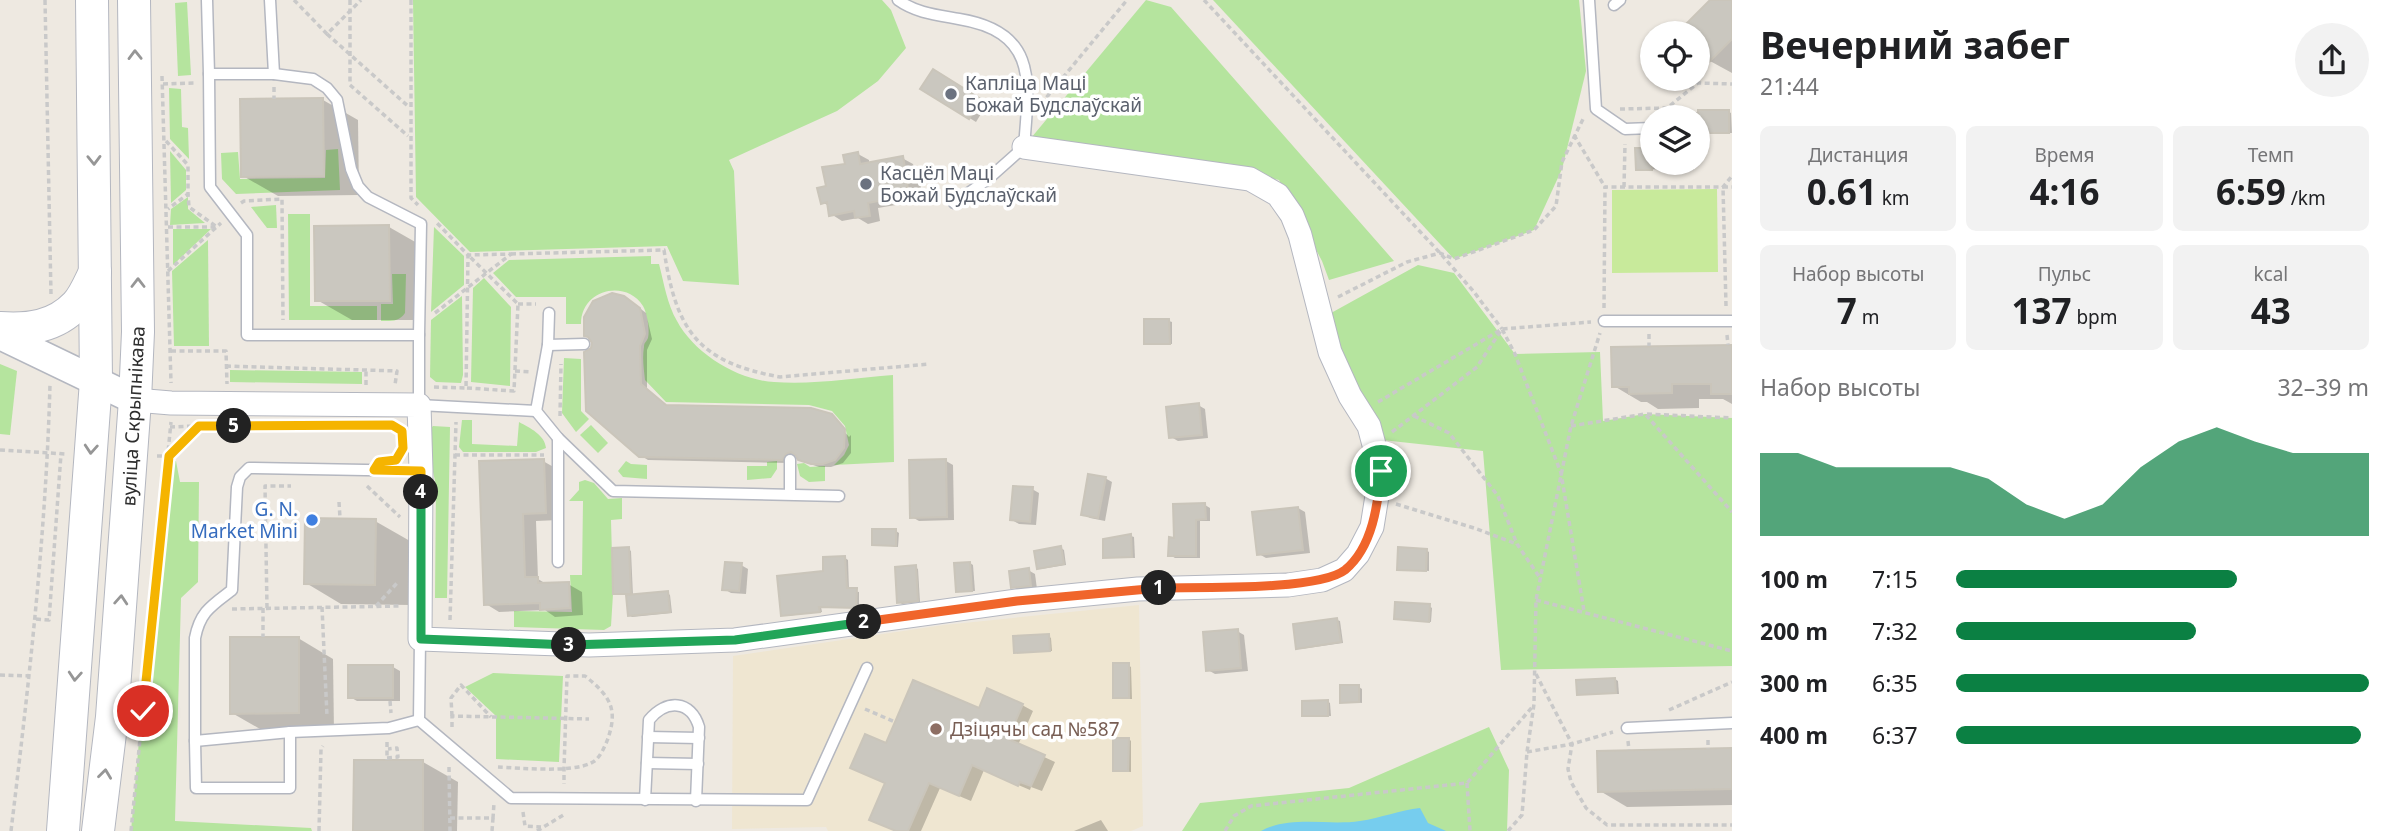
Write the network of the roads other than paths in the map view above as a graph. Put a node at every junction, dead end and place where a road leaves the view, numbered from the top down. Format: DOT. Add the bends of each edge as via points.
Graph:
graph roads {
  1 [pos="92,0"];
  2 [pos="134,0"];
  3 [pos="207,0"];
  4 [pos="270,0"];
  5 [pos="898,0"];
  6 [pos="1589,0"];
  7 [pos="209,74"];
  8 [pos="274,74"];
  9 [pos="1640,128"];
  10 [pos="1024,147"];
  11 [pos="954,204"];
  12 [pos="96,270"];
  13 [pos="549,313"];
  14 [pos="1604,321"];
  15 [pos="1729,321"];
  16 [pos="0,328"];
  17 [pos="0,335"];
  18 [pos="419,335"];
  19 [pos="584,344"];
  20 [pos="548,345"];
  21 [pos="96,381"];
  22 [pos="422,395"];
  23 [pos="135,400"];
  24 [pos="536,411"];
  25 [pos="558,438"];
  26 [pos="790,460"];
  27 [pos="421,471"];
  28 [pos="790,495"];
  29 [pos="839,496"];
  30 [pos="558,562"];
  31 [pos="421,639"];
  32 [pos="867,668"];
  33 [pos="419,720"];
  34 [pos="1732,723"];
  35 [pos="1627,728"];
  36 [pos="290,732"];
  37 [pos="648,737"];
  38 [pos="699,738"];
  39 [pos="195,741"];
  40 [pos="647,762"];
  41 [pos="698,764"];
  42 [pos="645,800"];
  43 [pos="696,801"];
  44 [pos="63,831"];
  45 [pos="98,831"];
  1 -- 12 [label="main road, вуліца Скрыпнікава, one-way"];
  23 -- 2 [label="main road, вуліца Скрыпнікава, one-way"];
  3 -- 7 [label="lane"];
  4 -- 8 [label="lane"];
  5 -- 10 [label="lane" via="924,13 978,22 1011,39 1024,64 1028,92"];
  6 -- 9 [label="lane" via="1596,109 1625,129"];
  7 -- 8 [label="lane"];
  7 -- 18 [label="lane" via="211,187 247,235 247,335"];
  8 -- 18 [label="lane" via="313,79 327,88 337,100 358,186 368,197 421,224"];
  10 -- 11 [label="lane"];
  10 -- 31 [label="street" via="1250,178 1278,195 1300,235 1330,352 1369,426 1381,471 1371,527 1344,570 1322,580 1288,585 1138,589 1017,601 735,640 589,646"];
  12 -- 16 [label="main road" via="77,304 55,321 27,330"];
  12 -- 21 [label="main road, вуліца Скрыпнікава"];
  13 -- 20 [label="lane"];
  14 -- 15 [label="lane"];
  17 -- 21 [label="street"];
  18 -- 22 [label="lane"];
  19 -- 20 [label="lane"];
  20 -- 24 [label="lane"];
  21 -- 23 [label="street"];
  21 -- 44 [label="main road, вуліца Скрыпнікава, one-way"];
  22 -- 23 [label="street" via="171,403"];
  22 -- 24 [label="lane"];
  22 -- 27 [label="street"];
  45 -- 23 [label="main road, вуліца Скрыпнікава, one-way" via="112,717"];
  24 -- 25 [label="lane"];
  25 -- 28 [label="lane" via="613,491"];
  25 -- 30 [label="lane"];
  26 -- 28 [label="lane"];
  27 -- 31 [label="street"];
  27 -- 39 [label="lane" via="250,468 240,477 232,590 208,608 198,622 195,638"];
  28 -- 29 [label="lane"];
  31 -- 33 [label="lane"];
  32 -- 43 [label="lane" via="807,800"];
  33 -- 36 [label="lane" via="388,728"];
  33 -- 42 [label="lane" via="511,798"];
  34 -- 35 [label="lane"];
  36 -- 39 [label="lane"];
  36 -- 39 [label="lane" via="290,788 196,788"];
  37 -- 38 [label="lane"];
  37 -- 38 [label="lane" via="649,720 656,712 675,706 696,715"];
  37 -- 40 [label="lane"];
  38 -- 41 [label="lane"];
  40 -- 41 [label="lane"];
  40 -- 42 [label="lane"];
  41 -- 43 [label="lane"];
  42 -- 43 [label="lane"];
}
